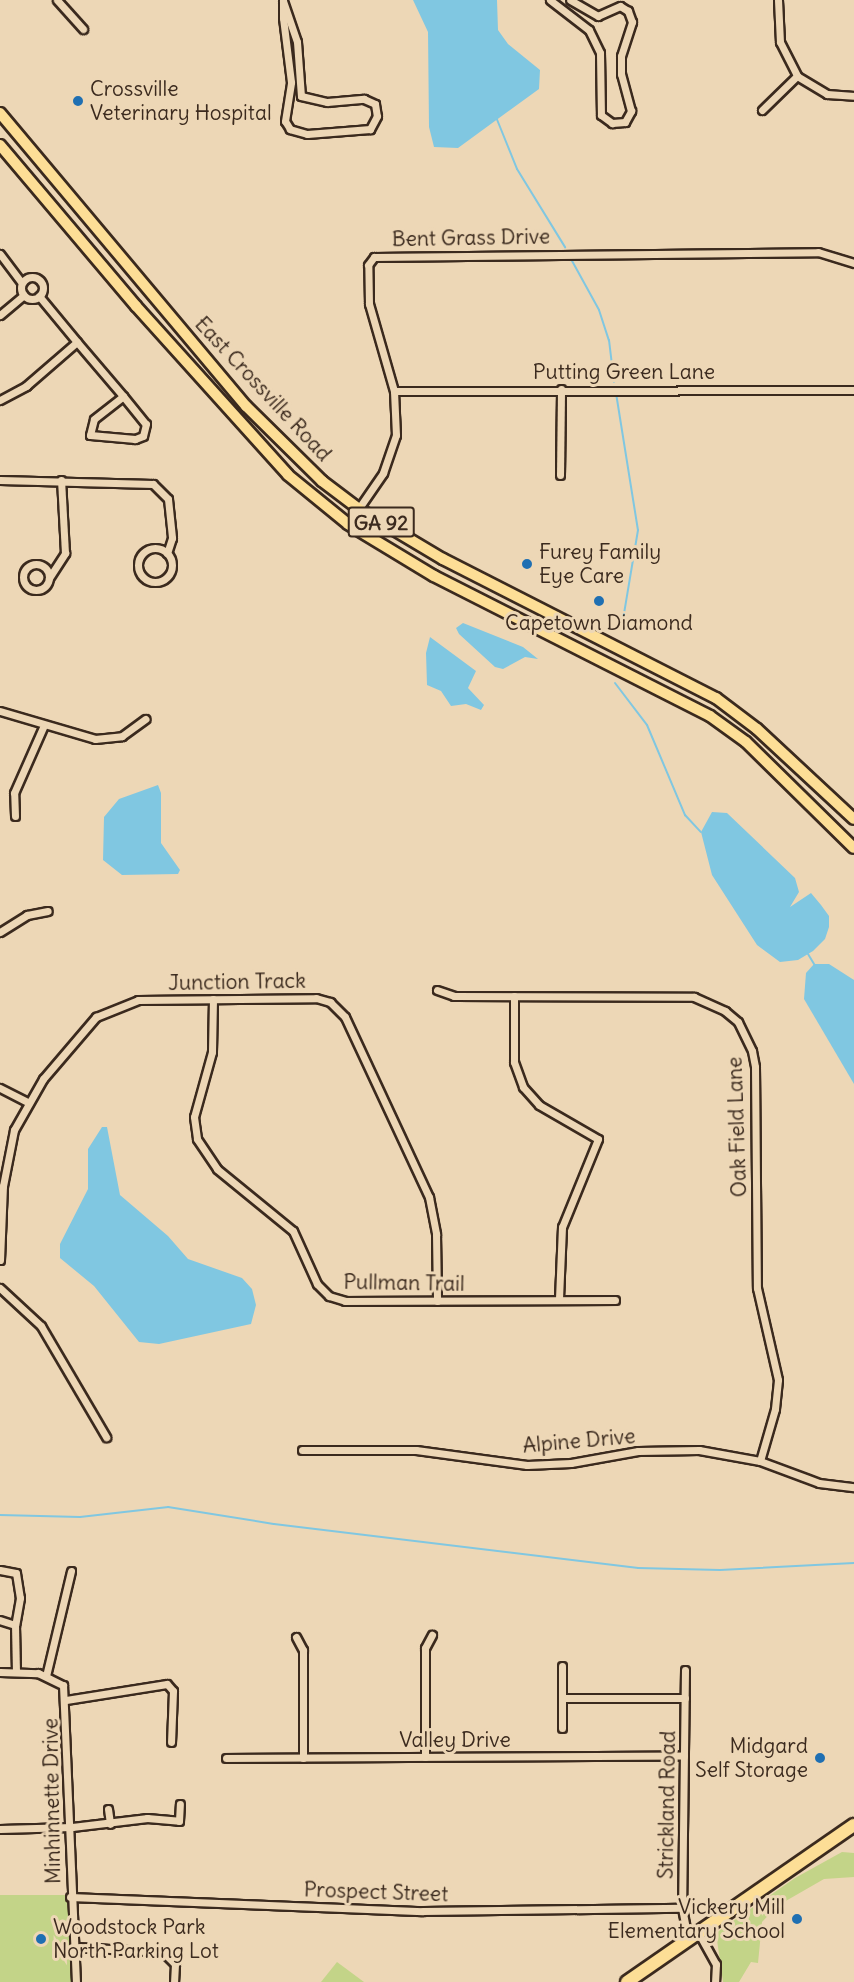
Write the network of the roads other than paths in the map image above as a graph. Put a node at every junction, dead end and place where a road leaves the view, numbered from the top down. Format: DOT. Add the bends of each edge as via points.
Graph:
graph roads {
  1 [pos="57,0"];
  2 [pos="283,0"];
  3 [pos="550,0"];
  4 [pos="570,0"];
  5 [pos="778,0"];
  6 [pos="577,5"];
  7 [pos="567,16"];
  8 [pos="83,29"];
  9 [pos="797,76"];
  10 [pos="854,96"];
  11 [pos="762,110"];
  12 [pos="0,113"];
  13 [pos="0,145"];
  14 [pos="0,254"];
  15 [pos="854,263"];
  16 [pos="22,283"];
  17 [pos="24,295"];
  18 [pos="39,296"];
  19 [pos="0,315"];
  20 [pos="77,342"];
  21 [pos="561,389"];
  22 [pos="854,390"];
  23 [pos="394,391"];
  24 [pos="123,396"];
  25 [pos="0,400"];
  26 [pos="560,475"];
  27 [pos="0,480"];
  28 [pos="61,480"];
  29 [pos="359,509"];
  30 [pos="348,524"];
  31 [pos="167,553"];
  32 [pos="49,578"];
  33 [pos="0,711"];
  34 [pos="145,718"];
  35 [pos="44,725"];
  36 [pos="15,816"];
  37 [pos="854,819"];
  38 [pos="854,848"];
  39 [pos="48,911"];
  40 [pos="0,932"];
  41 [pos="437,990"];
  42 [pos="514,996"];
  43 [pos="213,999"];
  44 [pos="0,1088"];
  45 [pos="27,1102"];
  46 [pos="0,1260"];
  47 [pos="0,1288"];
  48 [pos="437,1300"];
  49 [pos="559,1300"];
  50 [pos="615,1300"];
  51 [pos="106,1437"];
  52 [pos="302,1450"];
  53 [pos="760,1461"];
  54 [pos="854,1487"];
  55 [pos="0,1570"];
  56 [pos="71,1571"];
  57 [pos="0,1620"];
  58 [pos="15,1625"];
  59 [pos="432,1635"];
  60 [pos="296,1637"];
  61 [pos="562,1666"];
  62 [pos="685,1670"];
  63 [pos="0,1672"];
  64 [pos="16,1672"];
  65 [pos="46,1676"];
  66 [pos="562,1698"];
  67 [pos="685,1698"];
  68 [pos="66,1700"];
  69 [pos="562,1728"];
  70 [pos="171,1742"];
  71 [pos="684,1756"];
  72 [pos="425,1757"];
  73 [pos="226,1758"];
  74 [pos="303,1758"];
  75 [pos="180,1804"];
  76 [pos="108,1809"];
  77 [pos="110,1824"];
  78 [pos="854,1825"];
  79 [pos="72,1827"];
  80 [pos="0,1829"];
  81 [pos="70,1897"];
  82 [pos="682,1908"];
  83 [pos="693,1935"];
  84 [pos="75,1947"];
  85 [pos="76,1982"];
  86 [pos="174,1982"];
  87 [pos="627,1982"];
  88 [pos="715,1982"];
  1 -- 8 [label="street"];
  2 -- 2 [label="street" via="291,82 285,121 290,129 307,134 370,129 377,116 375,104 364,99 327,102 301,96 297,42"];
  3 -- 7 [label="street"];
  4 -- 6 [label="street"];
  5 -- 9 [label="street" via="780,42"];
  6 -- 7 [label="street"];
  6 -- 7 [label="street" via="598,16 620,6 628,11 632,22 621,56 621,74 631,111 625,122 612,123 601,115 600,53 589,30"];
  9 -- 10 [label="street" via="826,94"];
  9 -- 11 [label="street"];
  12 -- 29 [label="main road, East Crossville Road / GA 92" via="250,411 291,453"];
  13 -- 30 [label="main road, East Crossville Road / GA 92" via="136,306 288,475"];
  14 -- 16 [label="street"];
  15 -- 23 [label="street, Bent Grass Drive" via="818,252 374,257 368,265 369,304"];
  16 -- 17 [label="street"];
  16 -- 18 [label="street" via="28,278 38,279 42,289"];
  17 -- 18 [label="street"];
  17 -- 19 [label="street"];
  18 -- 20 [label="street"];
  20 -- 24 [label="street"];
  20 -- 25 [label="street" via="26,386"];
  21 -- 22 [label="street, Putting Green Lane"];
  21 -- 23 [label="street, Putting Green Lane"];
  21 -- 26 [label="street"];
  23 -- 29 [label="street, Bent Grass Drive" via="398,420 393,451"];
  24 -- 24 [label="street" via="146,423 143,436 90,435 94,419"];
  27 -- 28 [label="street"];
  28 -- 31 [label="street" via="153,484 168,499 172,538"];
  28 -- 32 [label="street" via="65,553"];
  29 -- 30 [label="street, Bent Grass Drive"];
  29 -- 37 [label="main road, East Crossville Road / GA 92" via="443,559 716,698 757,729"];
  30 -- 38 [label="main road, East Crossville Road / GA 92" via="434,576 710,716 746,742"];
  31 -- 31 [label="street" via="156,548 143,552 137,564 141,576 153,582 166,578 172,566"];
  33 -- 35 [label="street"];
  34 -- 35 [label="street" via="113,738 73,735"];
  35 -- 36 [label="street" via="14,793"];
  39 -- 40 [label="street" via="27,915"];
  41 -- 42 [label="street, Oak Field Lane" via="454,996"];
  42 -- 49 [label="street" via="514,1062 523,1087 539,1105 598,1139 562,1227"];
  42 -- 53 [label="street, Oak Field Lane" via="694,997 725,1011 747,1035 755,1067 757,1288 778,1380 775,1409"];
  43 -- 45 [label="street, Junction Track" via="138,1000 108,1010 86,1027"];
  43 -- 48 [label="street, Junction Track" via="316,998 341,1012 429,1197 436,1234"];
  43 -- 48 [label="street, Pullman Trail" via="212,1052 194,1117 197,1139 207,1158 293,1231 317,1284 329,1296 345,1301"];
  44 -- 45 [label="street"];
  45 -- 46 [label="street, Junction Track" via="6,1157"];
  47 -- 51 [label="street" via="41,1326"];
  48 -- 49 [label="street, Pullman Trail"];
  49 -- 50 [label="street, Pullman Trail"];
  52 -- 53 [label="street, Alpine Drive" via="416,1450 527,1465 571,1463 638,1451 699,1450"];
  53 -- 54 [label="street, Alpine Drive" via="802,1479"];
  55 -- 58 [label="street" via="16,1573 20,1598"];
  56 -- 65 [label="street"];
  57 -- 58 [label="street"];
  58 -- 64 [label="street"];
  59 -- 72 [label="street" via="425,1648"];
  60 -- 74 [label="street" via="303,1650"];
  61 -- 66 [label="street"];
  62 -- 67 [label="street, Strickland Road"];
  63 -- 64 [label="street"];
  64 -- 65 [label="street"];
  65 -- 68 [label="street, Minhinnette Drive" via="63,1685"];
  66 -- 67 [label="street"];
  66 -- 69 [label="street"];
  67 -- 71 [label="street, Strickland Road"];
  68 -- 70 [label="street" via="167,1684 173,1692"];
  68 -- 79 [label="street, Minhinnette Drive"];
  71 -- 72 [label="street, Valley Drive"];
  71 -- 82 [label="street, Strickland Road"];
  72 -- 74 [label="street, Valley Drive"];
  73 -- 74 [label="street, Valley Drive"];
  75 -- 77 [label="street" via="179,1821 147,1818"];
  76 -- 77 [label="street"];
  77 -- 79 [label="street"];
  78 -- 83 [label="highway"];
  79 -- 80 [label="street"];
  79 -- 81 [label="street, Minhinnette Drive"];
  81 -- 82 [label="street, Prospect Street" via="423,1911"];
  81 -- 84 [label="street, Minhinnette Drive"];
  82 -- 83 [label="street, Strickland Road"];
  83 -- 87 [label="highway"];
  83 -- 88 [label="street, Strickland Road" via="716,1964"];
  84 -- 85 [label="street, Minhinnette Drive"];
  84 -- 86 [label="street" via="163,1952 175,1964"];
}
